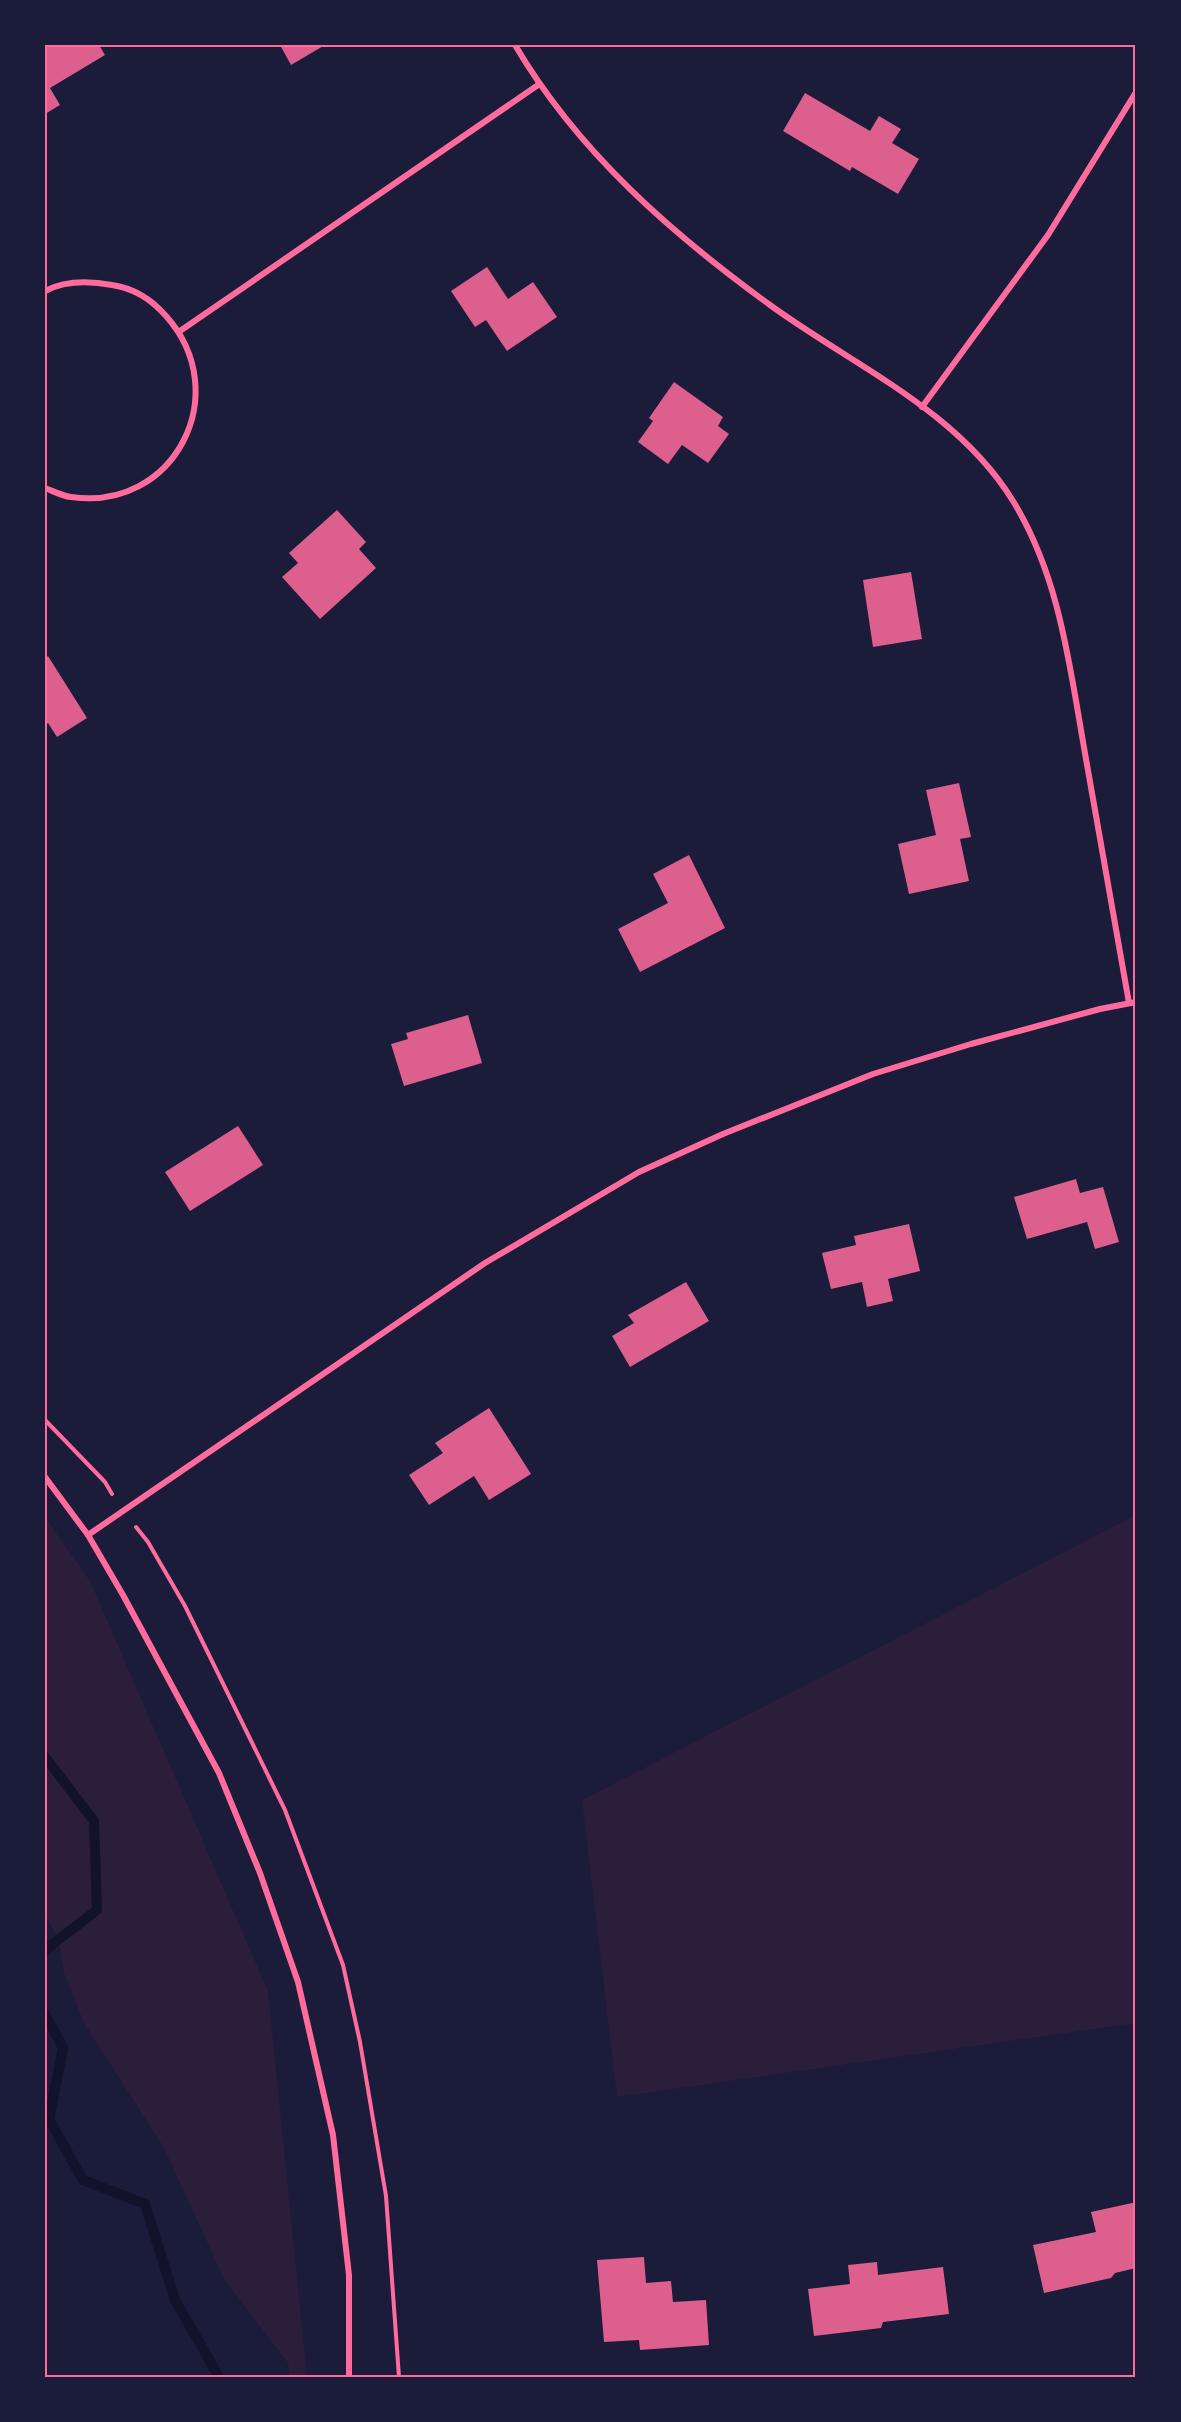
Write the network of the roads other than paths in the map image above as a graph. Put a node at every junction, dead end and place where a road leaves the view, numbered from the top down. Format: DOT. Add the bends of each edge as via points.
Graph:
graph roads {
  1 [pos="515,45"];
  2 [pos="538,85"];
  3 [pos="1136,92"];
  4 [pos="45,291"];
  5 [pos="180,331"];
  6 [pos="922,407"];
  7 [pos="45,489"];
  8 [pos="1132,1003"];
  9 [pos="45,1477"];
  10 [pos="88,1535"];
  11 [pos="349,2377"];
  1 -- 2 [label="street"];
  2 -- 5 [label="street"];
  2 -- 6 [label="street" via="601,162 665,224 771,306"];
  3 -- 6 [label="street" via="1048,235"];
  4 -- 5 [label="street" via="89,281 125,287 156,304"];
  5 -- 7 [label="street" via="194,363 197,399 188,435 168,465 140,486 106,498 70,497"];
  6 -- 8 [label="street" via="975,452 1012,499 1039,549 1060,612"];
  8 -- 10 [label="street" via="971,1044 873,1074 639,1172 484,1263"];
  9 -- 10 [label="street"];
  10 -- 11 [label="street" via="219,1773 298,1982 333,2135 349,2275"];
}
